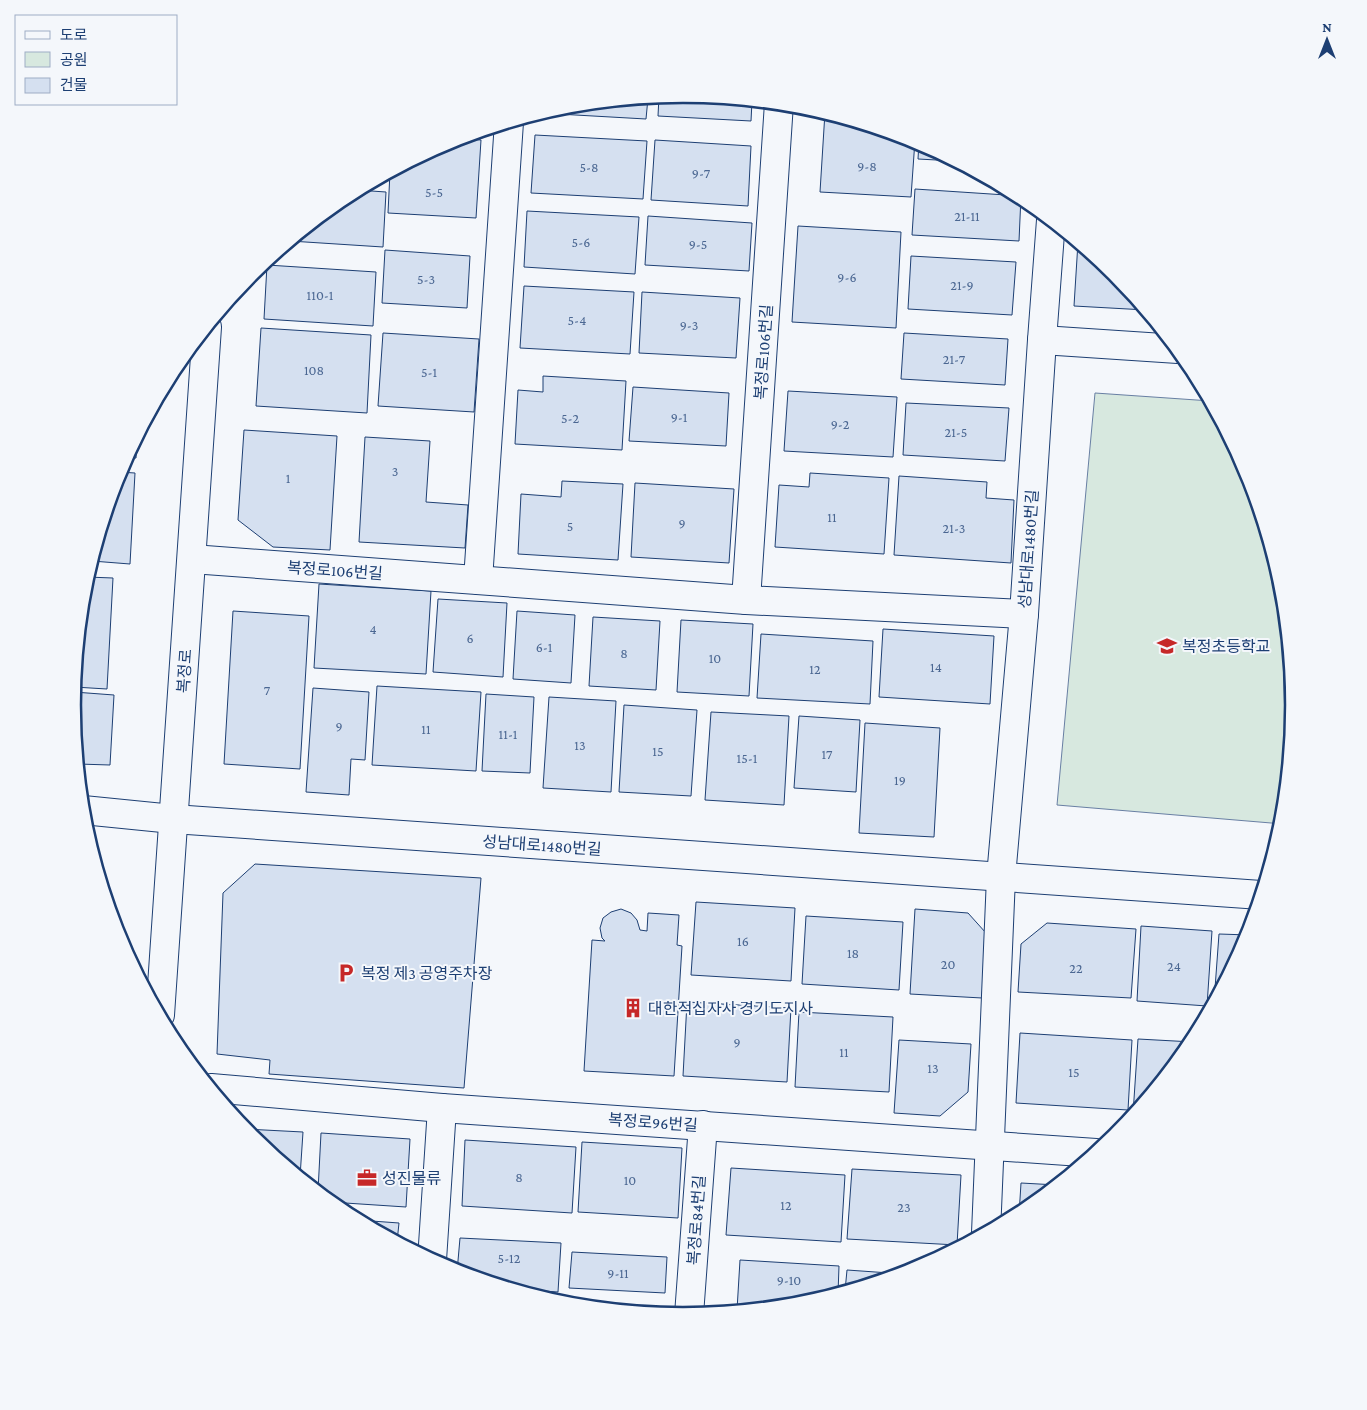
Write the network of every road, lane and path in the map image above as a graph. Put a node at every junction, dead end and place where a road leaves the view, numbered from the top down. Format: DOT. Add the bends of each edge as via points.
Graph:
graph roads {
  1 [pos="779,111"];
  2 [pos="509,129"];
  3 [pos="1050,227"];
  4 [pos="206,338"];
  5 [pos="1042,340"];
  6 [pos="1168,348"];
  7 [pos="192,559"];
  8 [pos="478,580"];
  9 [pos="746,600"];
  10 [pos="1024,614"];
  11 [pos="91,811"];
  12 [pos="173,819"];
  13 [pos="1001,877"];
  14 [pos="1255,895"];
  15 [pos="161,1004"];
  16 [pos="220,1089"];
  17 [pos="442,1108"];
  18 [pos="703,1125"];
  19 [pos="989,1146"];
  20 [pos="1087,1152"];
  21 [pos="986,1226"];
  22 [pos="433,1252"];
  23 [pos="690,1307"];
  1 -- 9 [label="street, 복정로106번길"];
  2 -- 8 [label="street"];
  3 -- 5 [label="street, 성남대로1480번길"];
  4 -- 7 [label="street, 복정로"];
  5 -- 6 [label="street"];
  5 -- 10 [label="street, 성남대로1480번길"];
  7 -- 8 [label="street, 복정로106번길"];
  7 -- 12 [label="street, 복정로"];
  8 -- 9 [label="street, 복정로106번길"];
  9 -- 10 [label="street, 복정로106번길"];
  10 -- 13 [label="street, 성남대로1480번길"];
  11 -- 12 [label="street, 성남대로1480번길"];
  12 -- 13 [label="street, 성남대로1480번길"];
  12 -- 15 [label="street, 복정로"];
  13 -- 14 [label="street, 성남대로1480번길"];
  13 -- 19 [label="street"];
  16 -- 17 [label="street, 복정로96번길"];
  17 -- 18 [label="street, 복정로96번길"];
  17 -- 22 [label="street"];
  18 -- 19 [label="street, 복정로96번길"];
  18 -- 23 [label="street, 복정로84번길"];
  19 -- 20 [label="street, 복정로96번길"];
  19 -- 21 [label="street"];
}
